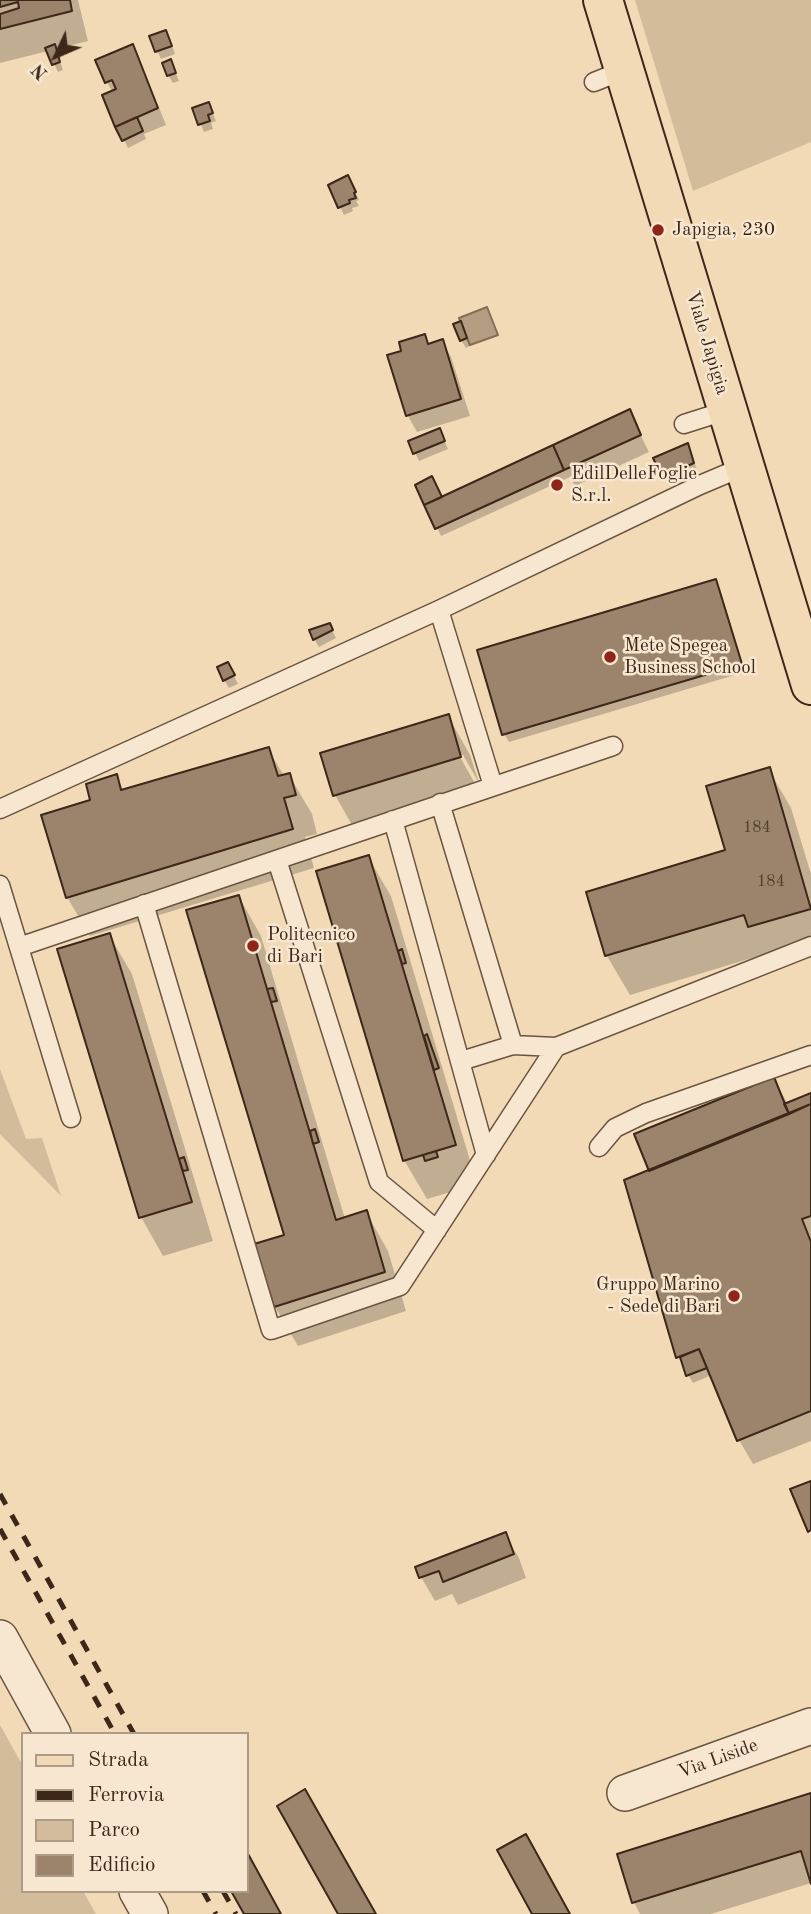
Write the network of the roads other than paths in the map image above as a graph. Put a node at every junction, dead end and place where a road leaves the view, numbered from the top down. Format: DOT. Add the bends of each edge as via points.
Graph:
graph roads {
  1 [pos="603,0"];
  2 [pos="728,410"];
  3 [pos="684,424"];
  4 [pos="745,466"];
  5 [pos="439,610"];
  6 [pos="811,685"];
  7 [pos="613,746"];
  8 [pos="493,786"];
  9 [pos="440,803"];
  10 [pos="0,808"];
  11 [pos="393,820"];
  12 [pos="277,860"];
  13 [pos="0,884"];
  14 [pos="144,904"];
  15 [pos="811,946"];
  16 [pos="19,947"];
  17 [pos="513,1045"];
  18 [pos="556,1047"];
  19 [pos="811,1055"];
  20 [pos="461,1061"];
  21 [pos="71,1118"];
  22 [pos="599,1147"];
  23 [pos="486,1155"];
  24 [pos="437,1230"];
  25 [pos="0,1638"];
  26 [pos="811,1726"];
  27 [pos="52,1732"];
  28 [pos="625,1793"];
  29 [pos="138,1893"];
  30 [pos="150,1914"];
  1 -- 2 [label="main road, Viale Japigia" via="609,76"];
  2 -- 3 [label="lane"];
  2 -- 4 [label="main road, Viale Japigia"];
  4 -- 5 [label="lane"];
  4 -- 6 [label="main road, Viale Japigia"];
  5 -- 8 [label="lane"];
  5 -- 10 [label="lane"];
  7 -- 8 [label="lane"];
  8 -- 9 [label="lane"];
  9 -- 11 [label="lane"];
  9 -- 17 [label="lane"];
  11 -- 12 [label="lane"];
  11 -- 20 [label="lane"];
  12 -- 14 [label="lane"];
  12 -- 24 [label="lane" via="379,1182"];
  13 -- 16 [label="lane"];
  14 -- 16 [label="lane"];
  14 -- 24 [label="lane" via="271,1330 400,1286"];
  15 -- 18 [label="lane"];
  16 -- 21 [label="lane"];
  17 -- 18 [label="lane"];
  17 -- 20 [label="lane"];
  18 -- 23 [label="lane"];
  19 -- 22 [label="lane" via="646,1113 615,1128"];
  20 -- 23 [label="lane"];
  23 -- 24 [label="lane"];
  25 -- 27 [label="street"];
  26 -- 28 [label="street, Via Liside"];
  29 -- 30 [label="street"];
}
